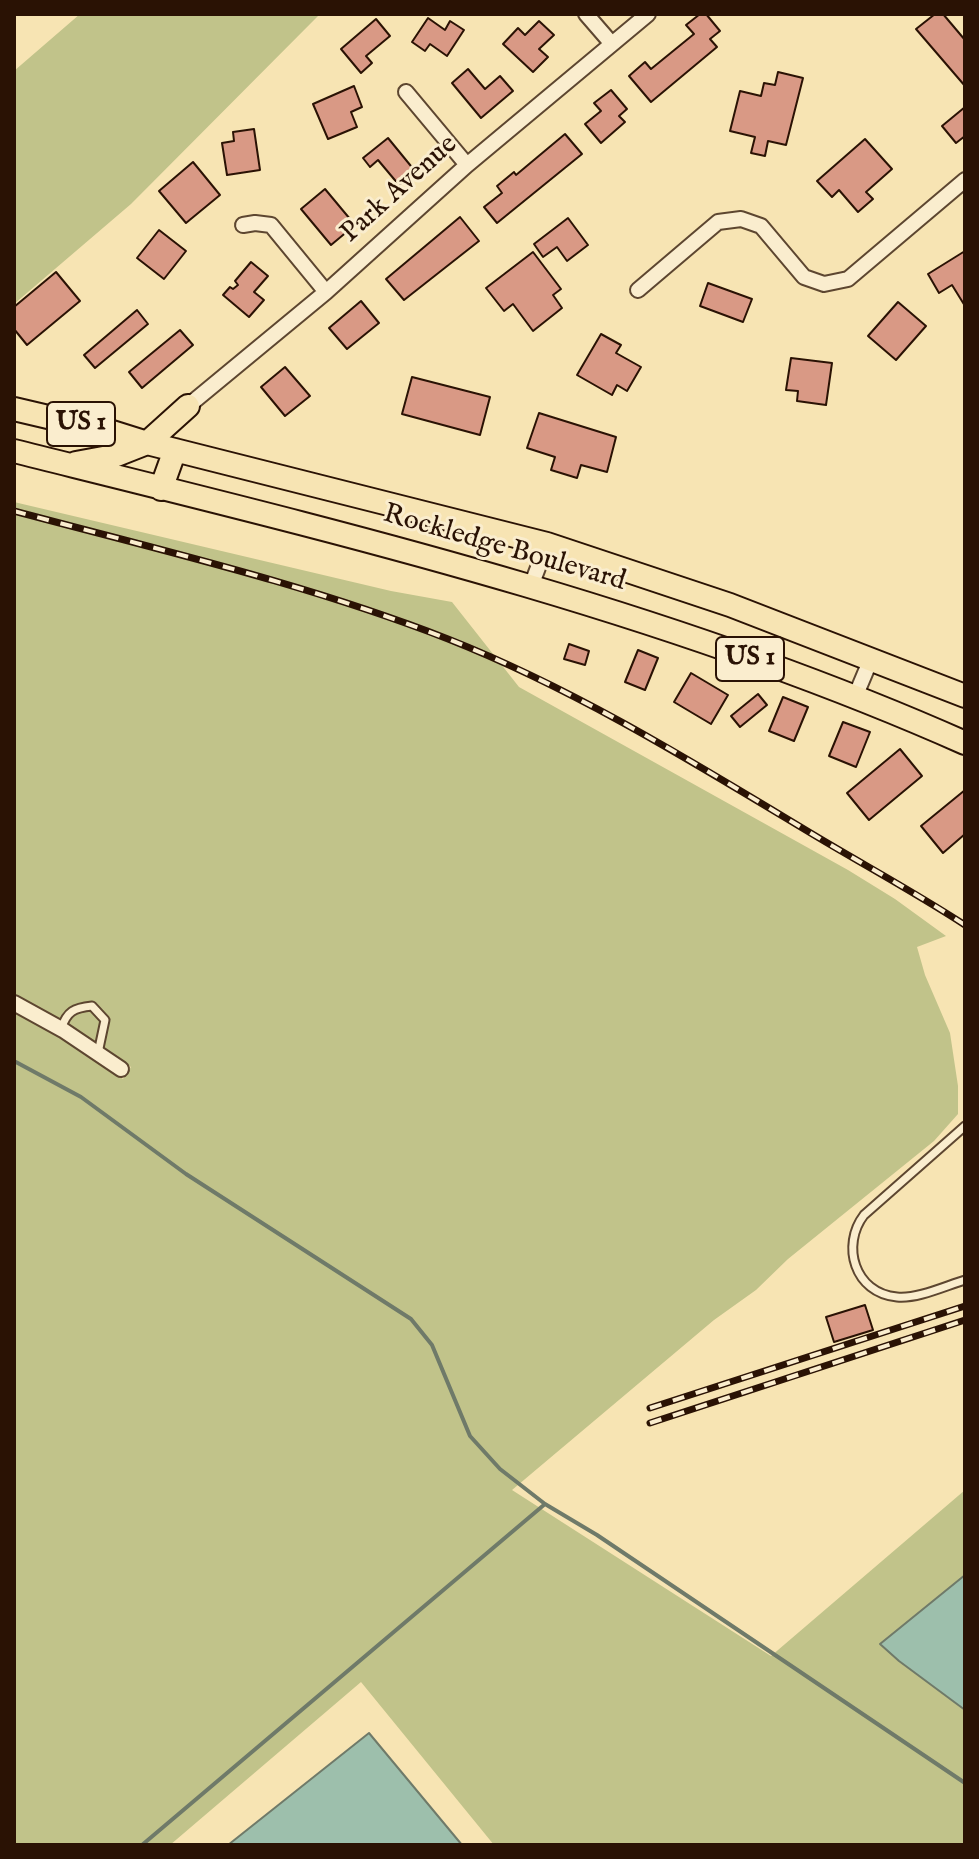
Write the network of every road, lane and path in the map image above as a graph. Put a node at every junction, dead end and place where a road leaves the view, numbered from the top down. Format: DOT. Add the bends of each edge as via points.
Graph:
graph roads {
  1 [pos="586,14"];
  2 [pos="648,14"];
  3 [pos="612,44"];
  4 [pos="406,92"];
  5 [pos="467,165"];
  6 [pos="965,180"];
  7 [pos="243,225"];
  8 [pos="638,290"];
  9 [pos="326,292"];
  10 [pos="188,406"];
  11 [pos="14,409"];
  12 [pos="147,443"];
  13 [pos="175,450"];
  14 [pos="14,451"];
  15 [pos="209,459"];
  16 [pos="67,464"];
  17 [pos="161,489"];
  18 [pos="547,544"];
  19 [pos="531,586"];
  20 [pos="871,659"];
  21 [pos="965,696"];
  22 [pos="855,697"];
  23 [pos="965,743"];
  24 [pos="14,1003"];
  25 [pos="61,1029"];
  26 [pos="98,1053"];
  27 [pos="121,1069"];
  28 [pos="965,1126"];
  29 [pos="965,1280"];
  1 -- 3 [label="street"];
  2 -- 3 [label="street, Park Avenue"];
  3 -- 5 [label="street, Park Avenue"];
  4 -- 5 [label="street"];
  5 -- 9 [label="street, Park Avenue"];
  6 -- 8 [label="street" via="848,279 824,284 804,277 761,226 741,219 718,222"];
  7 -- 9 [label="street" via="271,225"];
  9 -- 10 [label="street, Park Avenue"];
  10 -- 12 [label="main road"];
  10 -- 15 [label="main road" via="186,433"];
  11 -- 12 [label="main road, Rockledge Boulevard / US 1"];
  12 -- 13 [label="main road, Rockledge Boulevard / US 1"];
  12 -- 16 [label="main road" via="114,456"];
  13 -- 15 [label="main road, Rockledge Boulevard / US 1"];
  13 -- 17 [label="main road"];
  14 -- 16 [label="main road, Rockledge Boulevard / US 1"];
  15 -- 18 [label="main road, Rockledge Boulevard / US 1"];
  16 -- 17 [label="main road, Rockledge Boulevard / US 1"];
  17 -- 19 [label="main road, Rockledge Boulevard / US 1"];
  18 -- 19 [label="street"];
  18 -- 20 [label="main road, Rockledge Boulevard / US 1"];
  19 -- 22 [label="main road, Rockledge Boulevard / US 1"];
  20 -- 21 [label="main road, Rockledge Boulevard / US 1"];
  20 -- 22 [label="street"];
  22 -- 23 [label="main road, Rockledge Boulevard / US 1"];
  24 -- 25 [label="street"];
  25 -- 26 [label="street"];
  25 -- 26 [label="lane" via="75,1008 92,1006 105,1020"];
  26 -- 27 [label="street"];
  28 -- 29 [label="lane" via="864,1215 851,1241 852,1257 865,1282 897,1297"];
}
